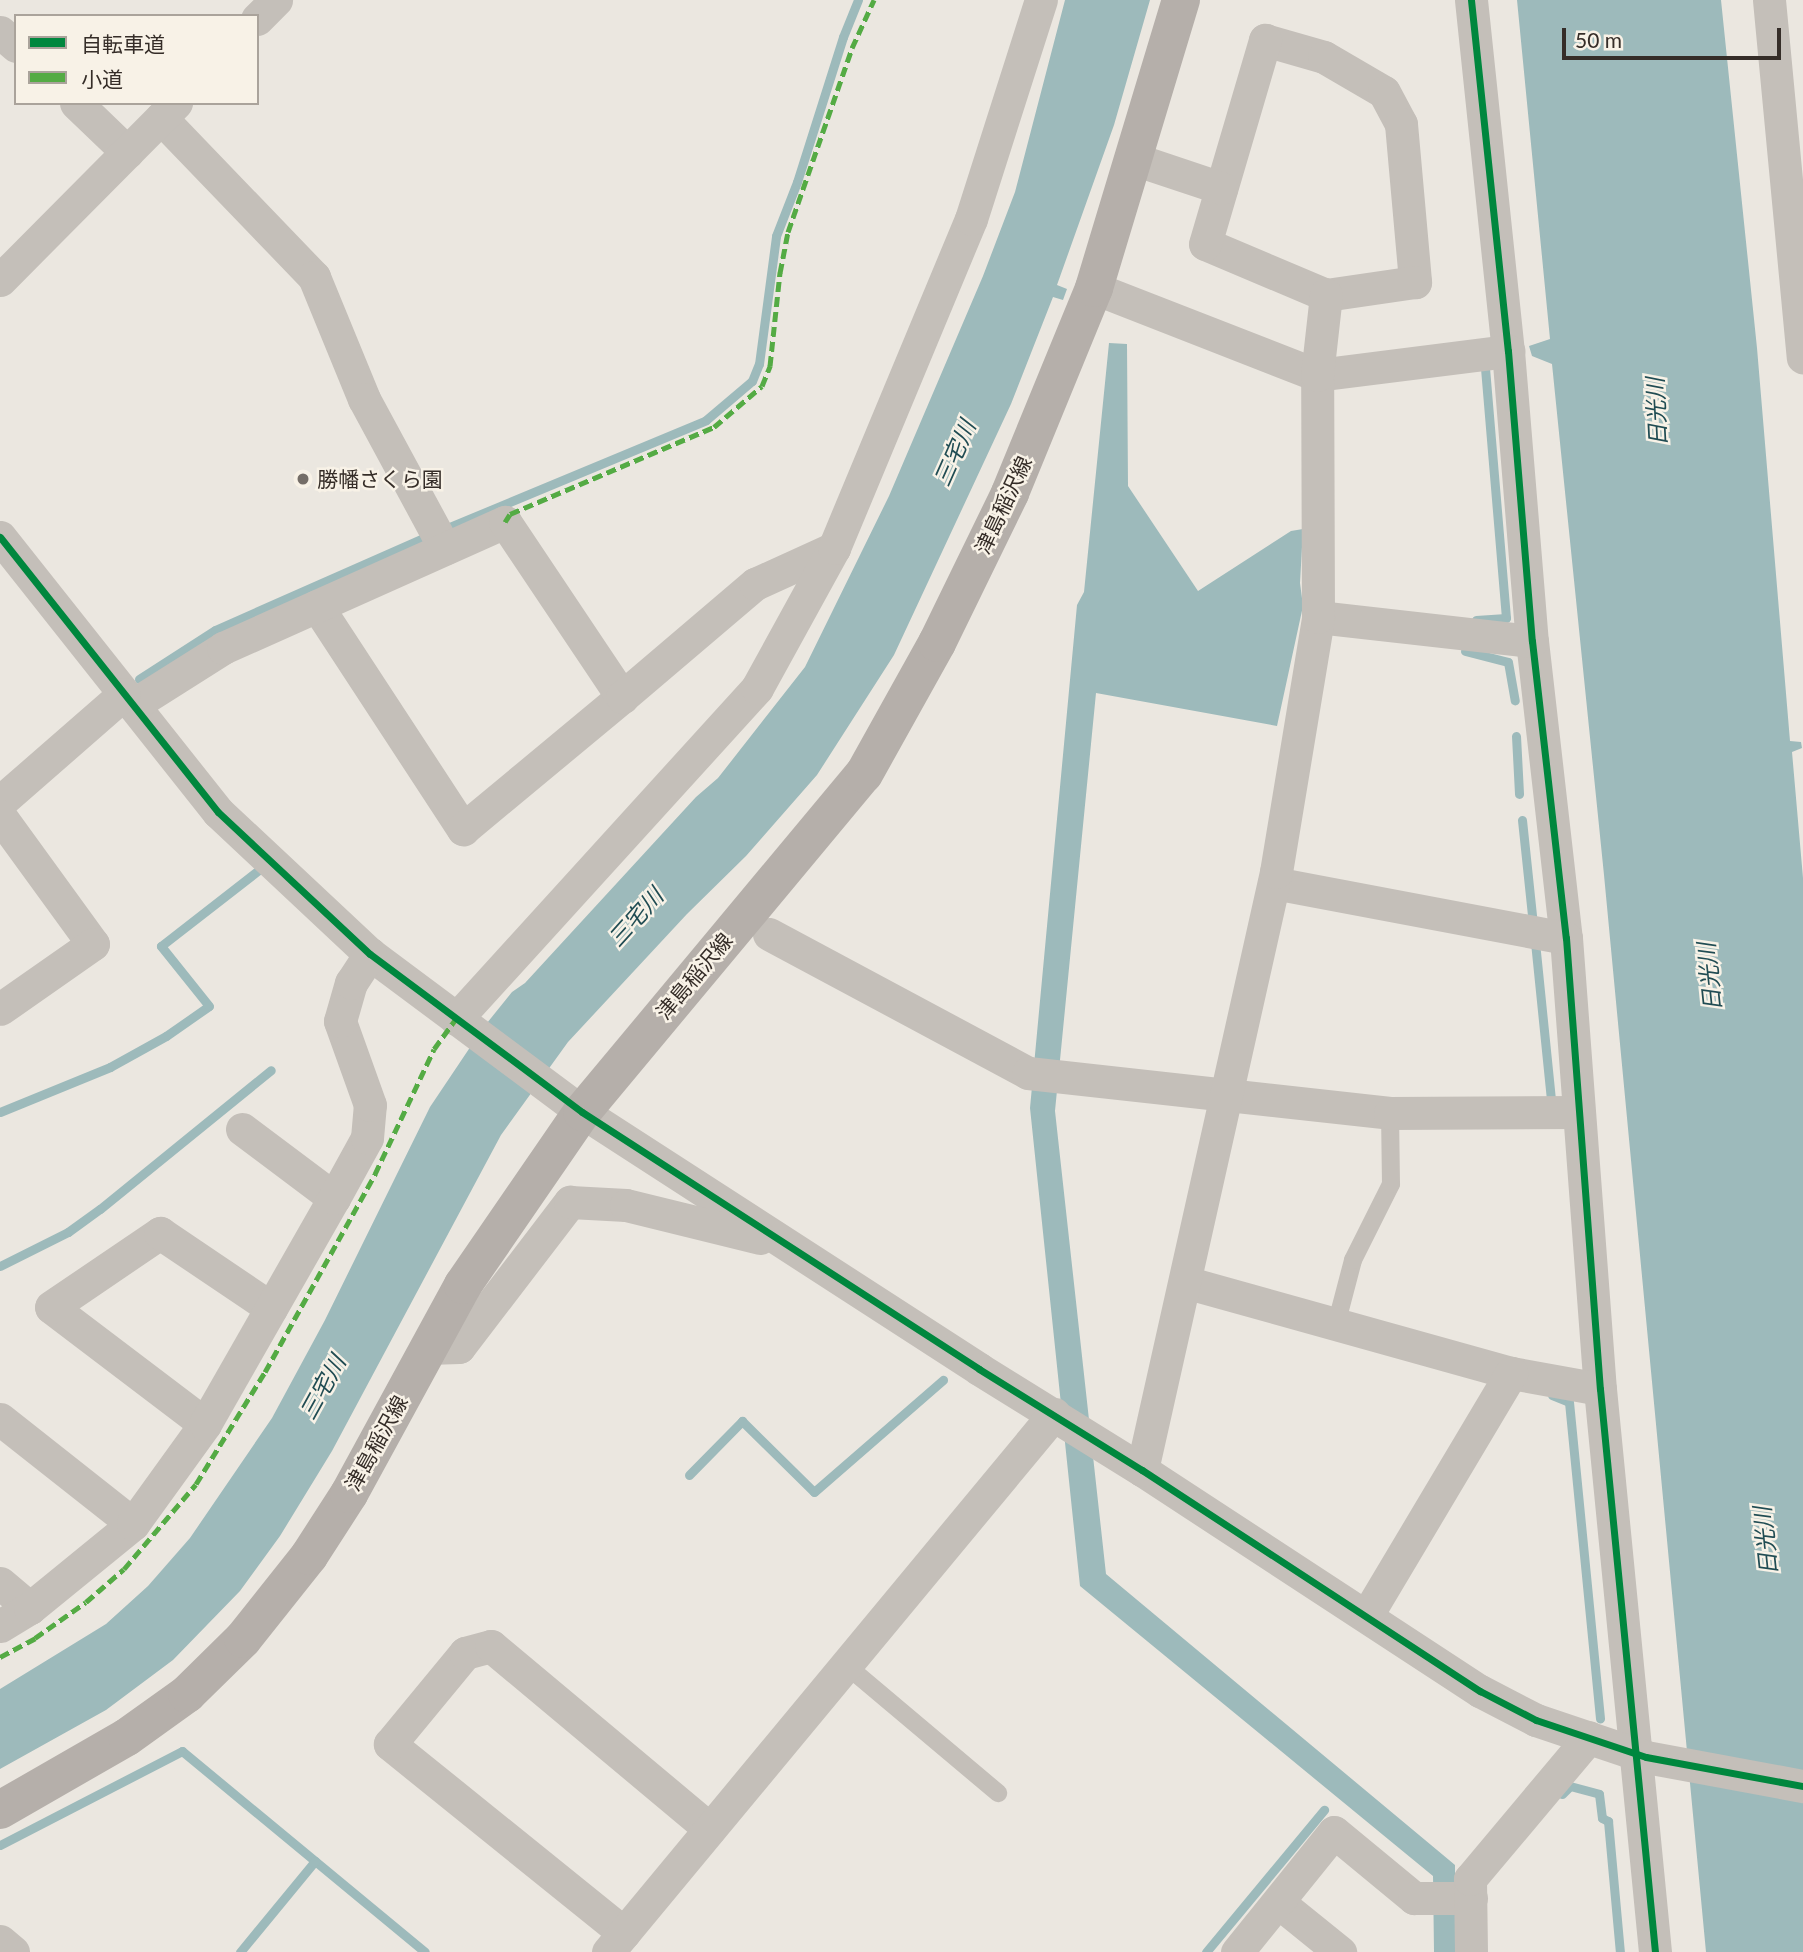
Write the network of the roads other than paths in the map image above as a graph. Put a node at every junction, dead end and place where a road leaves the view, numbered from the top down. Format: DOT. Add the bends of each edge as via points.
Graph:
graph roads {
  1 [pos="276,0"];
  2 [pos="1041,0"];
  3 [pos="1181,0"];
  4 [pos="1471,0"];
  5 [pos="1769,0"];
  6 [pos="259,17"];
  7 [pos="0,32"];
  8 [pos="14,44"];
  9 [pos="78,105"];
  10 [pos="168,111"];
  11 [pos="127,152"];
  12 [pos="1133,159"];
  13 [pos="1794,167"];
  14 [pos="1221,188"];
  15 [pos="0,279"];
  16 [pos="1094,288"];
  17 [pos="1326,295"];
  18 [pos="1508,351"];
  19 [pos="1803,357"];
  20 [pos="1317,375"];
  21 [pos="0,537"];
  22 [pos="438,538"];
  23 [pos="834,548"];
  24 [pos="317,606"];
  25 [pos="1318,617"];
  26 [pos="1532,641"];
  27 [pos="622,697"];
  28 [pos="129,699"];
  29 [pos="0,802"];
  30 [pos="0,816"];
  31 [pos="1274,883"];
  32 [pos="769,934"];
  33 [pos="1566,938"];
  34 [pos="370,954"];
  35 [pos="0,1009"];
  36 [pos="462,1024"];
  37 [pos="1227,1095"];
  38 [pos="568,1102"];
  39 [pos="1578,1112"];
  40 [pos="1390,1113"];
  41 [pos="242,1129"];
  42 [pos="334,1198"];
  43 [pos="785,1244"];
  44 [pos="1185,1282"];
  45 [pos="271,1308"];
  46 [pos="1336,1325"];
  47 [pos="428,1348"];
  48 [pos="1511,1373"];
  49 [pos="1600,1389"];
  50 [pos="1058,1416"];
  51 [pos="0,1419"];
  52 [pos="205,1424"];
  53 [pos="1142,1470"];
  54 [pos="133,1524"];
  55 [pos="0,1583"];
  56 [pos="30,1608"];
  57 [pos="1367,1615"];
  58 [pos="0,1626"];
  59 [pos="846,1665"];
  60 [pos="1589,1737"];
  61 [pos="1640,1755"];
  62 [pos="1803,1786"];
  63 [pos="998,1793"];
  64 [pos="0,1810"];
  65 [pos="710,1829"];
  66 [pos="1454,1898"];
  67 [pos="1278,1902"];
  68 [pos="0,1941"];
  69 [pos="616,1942"];
  70 [pos="13,1952"];
  71 [pos="1237,1952"];
  72 [pos="1340,1952"];
  73 [pos="1471,1952"];
  74 [pos="1655,1952"];
  1 -- 6 [label="street"];
  2 -- 23 [label="street" via="971,219"];
  3 -- 12 [label="main road, 津島稲沢線"];
  4 -- 18 [label="street"];
  5 -- 13 [label="street"];
  7 -- 8 [label="street"];
  9 -- 11 [label="street"];
  10 -- 11 [label="street"];
  10 -- 22 [label="street" via="314,277 364,399"];
  11 -- 15 [label="street"];
  12 -- 14 [label="street"];
  12 -- 16 [label="main road, 津島稲沢線"];
  13 -- 19 [label="street"];
  14 -- 17 [label="street" via="1205,244"];
  14 -- 17 [label="street" via="1265,40 1324,57 1384,92 1401,124 1415,282"];
  16 -- 20 [label="street"];
  16 -- 38 [label="main road, 津島稲沢線" via="1010,493 937,643 864,774"];
  17 -- 20 [label="street"];
  18 -- 20 [label="street"];
  18 -- 26 [label="street"];
  20 -- 25 [label="street"];
  21 -- 28 [label="street"];
  22 -- 24 [label="street"];
  22 -- 27 [label="street" via="505,522"];
  23 -- 27 [label="street" via="755,584"];
  23 -- 36 [label="street" via="757,688"];
  24 -- 27 [label="street" via="463,829"];
  24 -- 28 [label="street" via="223,648"];
  25 -- 26 [label="street"];
  25 -- 31 [label="street"];
  26 -- 33 [label="street"];
  28 -- 29 [label="street"];
  28 -- 34 [label="street" via="218,812"];
  30 -- 35 [label="street" via="93,944"];
  31 -- 33 [label="street"];
  31 -- 37 [label="street"];
  32 -- 37 [label="street" via="1028,1073"];
  33 -- 39 [label="street"];
  34 -- 36 [label="street"];
  34 -- 42 [label="street" via="351,983 340,1021 370,1105 368,1138"];
  36 -- 38 [label="street"];
  37 -- 40 [label="street"];
  37 -- 44 [label="street"];
  38 -- 43 [label="street"];
  38 -- 47 [label="main road, 津島稲沢線"];
  39 -- 40 [label="street"];
  39 -- 49 [label="street"];
  40 -- 46 [label="lane" via="1391,1184 1353,1260"];
  41 -- 42 [label="street"];
  42 -- 45 [label="street"];
  43 -- 47 [label="street" via="626,1205 570,1202 459,1347"];
  43 -- 50 [label="street"];
  44 -- 46 [label="street"];
  44 -- 53 [label="street"];
  45 -- 52 [label="street"];
  45 -- 52 [label="street" via="160,1233 51,1307"];
  46 -- 48 [label="street"];
  47 -- 64 [label="main road, 津島稲沢線" via="349,1494 309,1556 243,1639 187,1694 147,1723"];
  48 -- 49 [label="street"];
  48 -- 57 [label="street"];
  49 -- 61 [label="street"];
  50 -- 53 [label="street"];
  50 -- 59 [label="street"];
  51 -- 54 [label="street"];
  52 -- 54 [label="street"];
  53 -- 57 [label="street"];
  54 -- 56 [label="street"];
  55 -- 56 [label="street"];
  56 -- 58 [label="street"];
  57 -- 60 [label="street" via="1480,1690 1535,1720"];
  59 -- 63 [label="lane"];
  59 -- 65 [label="street"];
  60 -- 61 [label="street"];
  60 -- 66 [label="street"];
  61 -- 62 [label="street"];
  61 -- 74 [label="street"];
  65 -- 69 [label="street"];
  65 -- 69 [label="street" via="491,1646 465,1653 390,1744"];
  66 -- 67 [label="street" via="1414,1898 1334,1832"];
  66 -- 73 [label="street"];
  67 -- 71 [label="street"];
  67 -- 72 [label="street"];
  68 -- 70 [label="street"];
}
